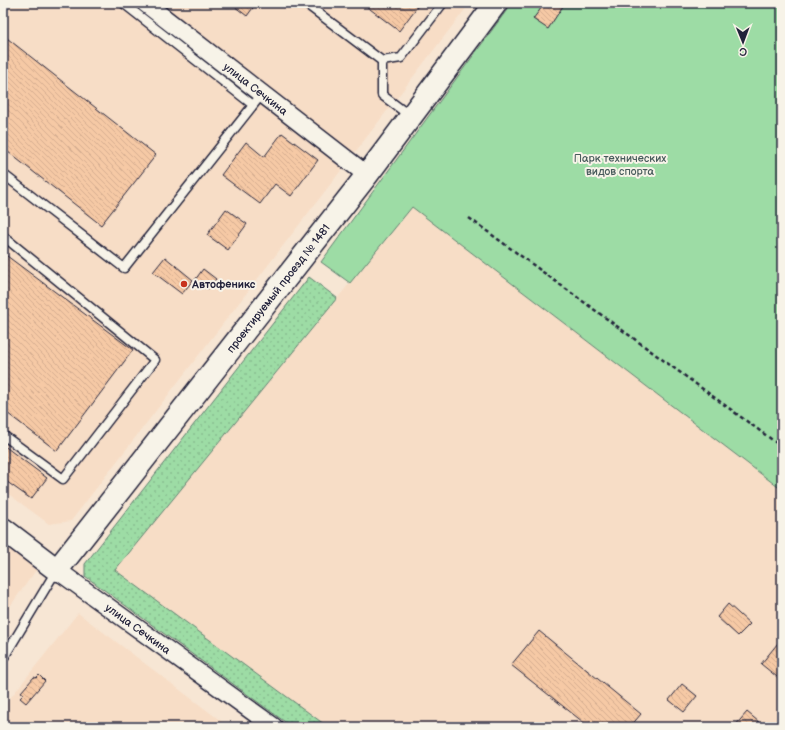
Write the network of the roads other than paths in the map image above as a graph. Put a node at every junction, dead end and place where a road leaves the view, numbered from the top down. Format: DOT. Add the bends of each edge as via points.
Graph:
graph roads {
  1 [pos="123,3"];
  2 [pos="145,3"];
  3 [pos="305,3"];
  4 [pos="443,3"];
  5 [pos="496,3"];
  6 [pos="382,61"];
  7 [pos="258,100"];
  8 [pos="411,117"];
  9 [pos="3,174"];
  10 [pos="368,175"];
  11 [pos="3,236"];
  12 [pos="3,435"];
  13 [pos="3,529"];
  14 [pos="57,570"];
  15 [pos="3,659"];
  16 [pos="274,727"];
  1 -- 7 [label="lane"];
  2 -- 7 [label="street, улица Сечкина"];
  3 -- 6 [label="lane"];
  4 -- 6 [label="lane" via="401,58"];
  5 -- 8 [label="street, проектируемый проезд № 1481"];
  6 -- 8 [label="lane" via="382,96"];
  7 -- 9 [label="lane" via="124,268"];
  7 -- 10 [label="street, улица Сечкина"];
  8 -- 10 [label="street, проектируемый проезд № 1481"];
  10 -- 14 [label="street, проектируемый проезд № 1481"];
  11 -- 12 [label="lane" via="155,360 63,479"];
  13 -- 14 [label="street, улица Сечкина"];
  14 -- 15 [label="lane"];
  14 -- 16 [label="street, улица Сечкина"];
}
